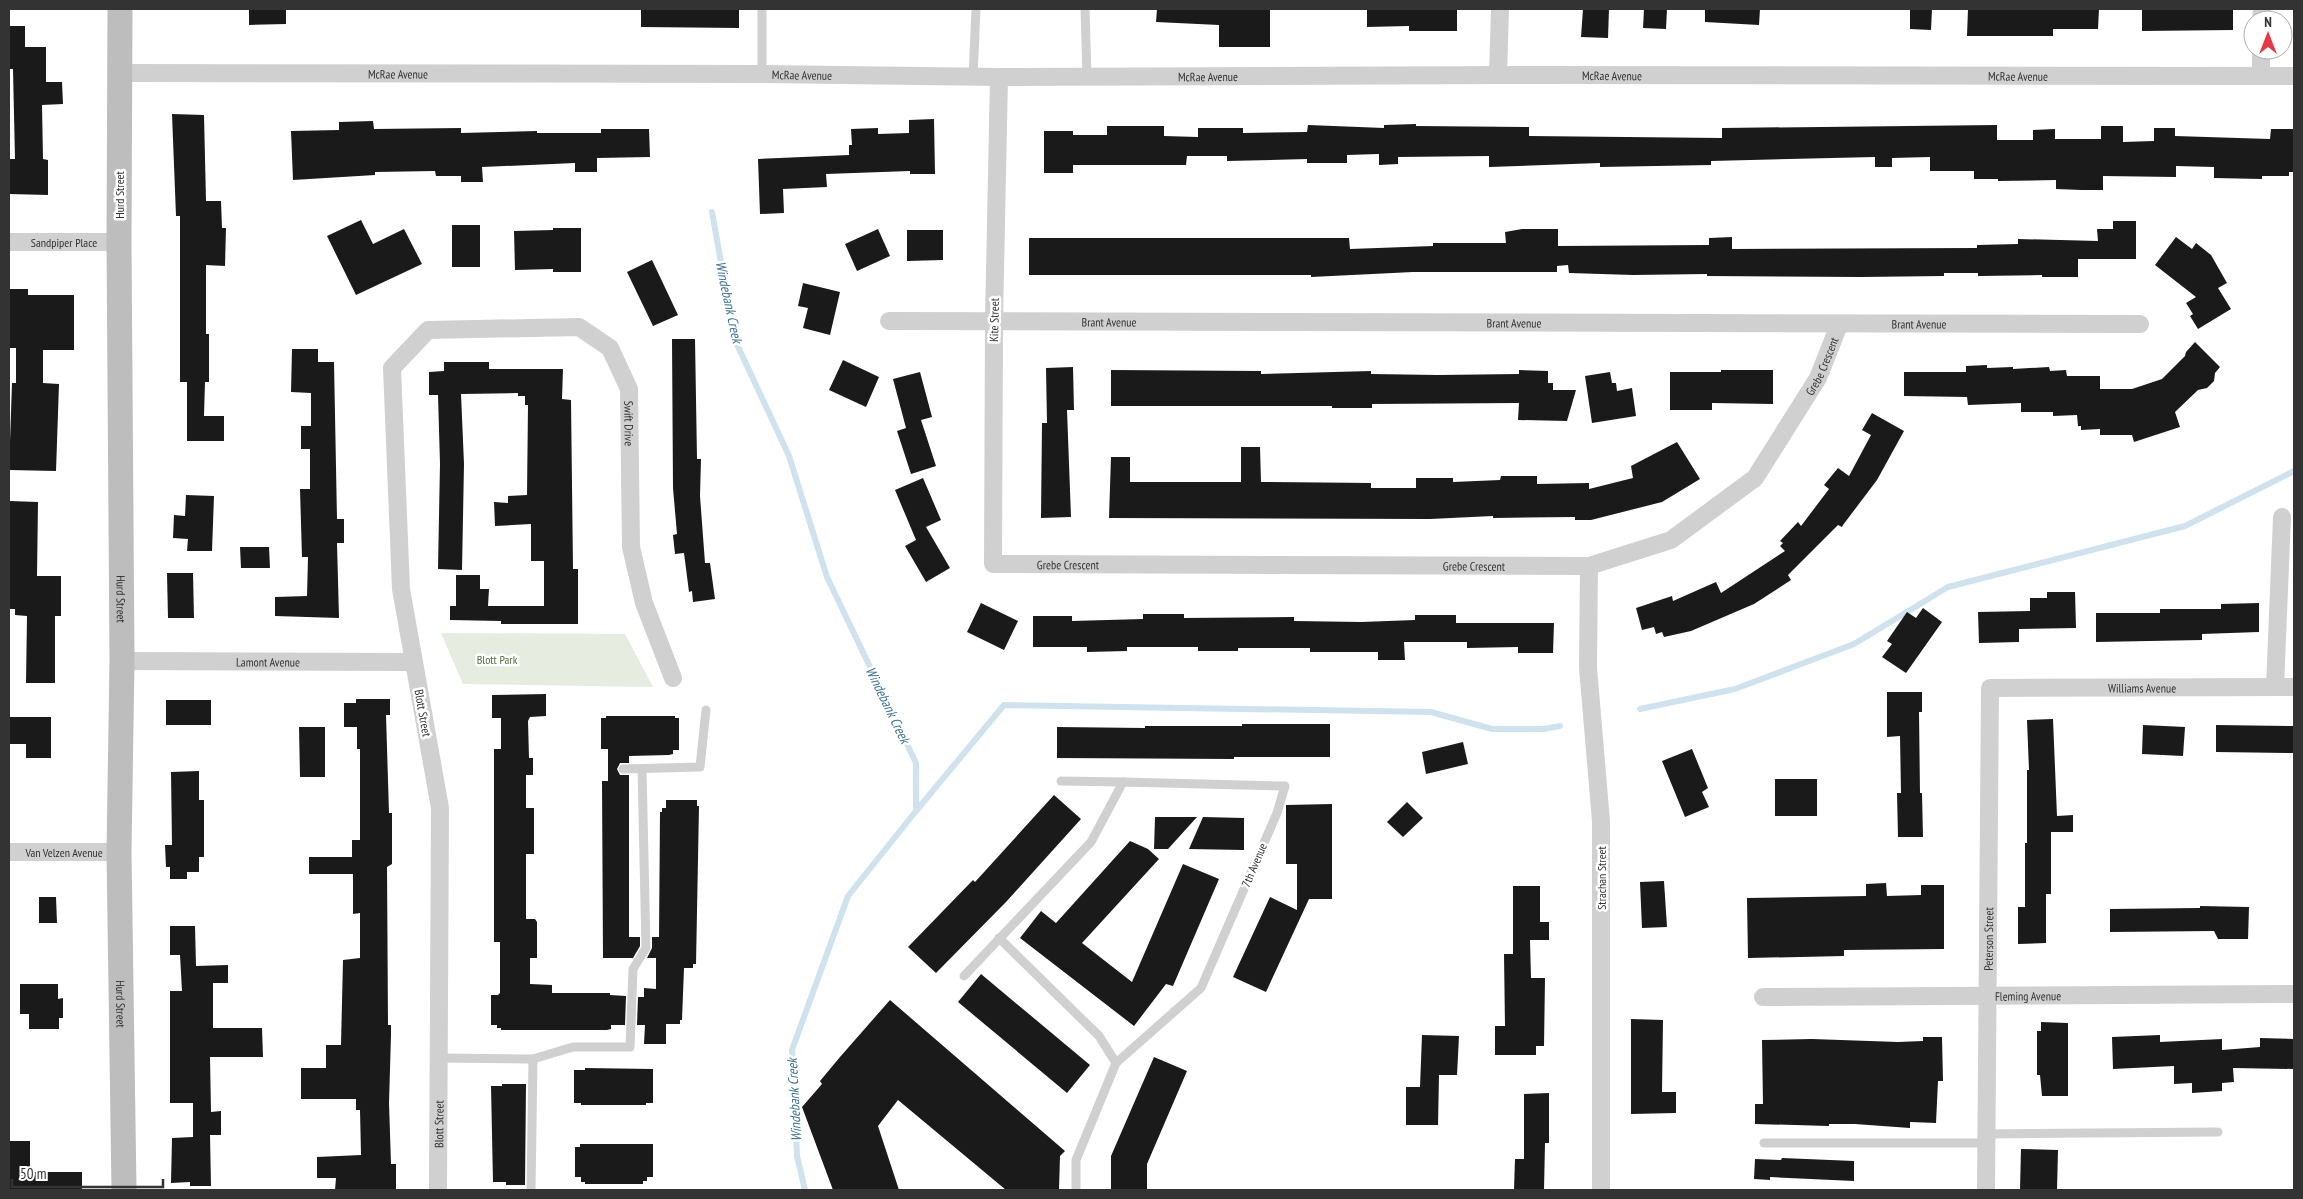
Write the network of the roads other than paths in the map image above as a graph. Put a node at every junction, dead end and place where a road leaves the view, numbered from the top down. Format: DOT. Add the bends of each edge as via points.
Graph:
graph roads {
  1 [pos="120,9"];
  2 [pos="762,9"];
  3 [pos="976,9"];
  4 [pos="1085,9"];
  5 [pos="1500,9"];
  6 [pos="2261,60"];
  7 [pos="120,73"];
  8 [pos="762,74"];
  9 [pos="1498,75"];
  10 [pos="2261,76"];
  11 [pos="2294,76"];
  12 [pos="973,77"];
  13 [pos="999,77"];
  14 [pos="1087,77"];
  15 [pos="9,242"];
  16 [pos="118,242"];
  17 [pos="994,320"];
  18 [pos="889,321"];
  19 [pos="2140,324"];
  20 [pos="1839,325"];
  21 [pos="392,368"];
  22 [pos="2282,517"];
  23 [pos="993,564"];
  24 [pos="1589,566"];
  25 [pos="122,661"];
  26 [pos="414,662"];
  27 [pos="673,678"];
  28 [pos="2275,687"];
  29 [pos="2294,687"];
  30 [pos="1990,688"];
  31 [pos="706,710"];
  32 [pos="624,769"];
  33 [pos="642,769"];
  34 [pos="1060,781"];
  35 [pos="1123,782"];
  36 [pos="9,852"];
  37 [pos="119,852"];
  38 [pos="999,938"];
  39 [pos="964,976"];
  40 [pos="2294,994"];
  41 [pos="1988,995"];
  42 [pos="1762,997"];
  43 [pos="439,1058"];
  44 [pos="533,1059"];
  45 [pos="1116,1063"];
  46 [pos="2218,1132"];
  47 [pos="1987,1138"];
  48 [pos="1764,1143"];
  49 [pos="124,1190"];
  50 [pos="438,1190"];
  51 [pos="531,1190"];
  52 [pos="1076,1190"];
  53 [pos="1600,1190"];
  54 [pos="1986,1190"];
  1 -- 7 [label="street, Hurd Street"];
  2 -- 8 [label="lane"];
  3 -- 12 [label="lane"];
  4 -- 14 [label="lane"];
  5 -- 9 [label="street"];
  6 -- 10 [label="street"];
  7 -- 8 [label="street, McRae Avenue"];
  7 -- 16 [label="street, Hurd Street"];
  8 -- 12 [label="street, McRae Avenue"];
  9 -- 10 [label="street, McRae Avenue"];
  9 -- 14 [label="street, McRae Avenue"];
  10 -- 11 [label="street, McRae Avenue"];
  12 -- 13 [label="street, McRae Avenue"];
  13 -- 14 [label="street, McRae Avenue"];
  13 -- 17 [label="street, Kite Street"];
  15 -- 16 [label="street, Sandpiper Place"];
  16 -- 25 [label="street, Hurd Street"];
  17 -- 18 [label="street, Brant Avenue"];
  17 -- 20 [label="street, Brant Avenue"];
  17 -- 23 [label="street, Kite Street"];
  19 -- 20 [label="street, Brant Avenue"];
  20 -- 24 [label="street, Grebe Crescent" via="1818,378 1754,478 1671,540"];
  21 -- 26 [label="street, Blott Street" via="402,588"];
  21 -- 27 [label="street, Swift Drive" via="428,330 580,327 610,348 629,389 631,547 644,603"];
  22 -- 28 [label="street"];
  23 -- 24 [label="street, Grebe Crescent"];
  24 -- 53 [label="street, Strachan Street" via="1588,668 1601,821"];
  25 -- 26 [label="street, Lamont Avenue"];
  25 -- 37 [label="street, Hurd Street"];
  26 -- 43 [label="street, Blott Street" via="440,808"];
  28 -- 29 [label="street, Williams Avenue"];
  28 -- 30 [label="street, Williams Avenue"];
  30 -- 41 [label="street, Peterson Street"];
  31 -- 33 [label="lane" via="700,768"];
  32 -- 33 [label="lane"];
  33 -- 44 [label="lane" via="646,948 632,969 630,1047 573,1047"];
  34 -- 35 [label="lane, 7th Avenue"];
  35 -- 38 [label="lane" via="1091,842"];
  35 -- 45 [label="lane, 7th Avenue" via="1285,786 1277,813 1201,988"];
  36 -- 37 [label="street, Van Velzen Avenue"];
  37 -- 49 [label="street, Hurd Street"];
  38 -- 39 [label="lane"];
  38 -- 45 [label="lane" via="1100,1036"];
  40 -- 41 [label="street, Fleming Avenue"];
  41 -- 42 [label="street, Fleming Avenue"];
  41 -- 47 [label="street, Peterson Street"];
  43 -- 44 [label="lane"];
  43 -- 50 [label="street, Blott Street"];
  44 -- 51 [label="lane"];
  45 -- 52 [label="lane, 7th Avenue" via="1076,1160"];
  46 -- 47 [label="lane"];
  47 -- 48 [label="lane"];
  47 -- 54 [label="street, Peterson Street"];
}
